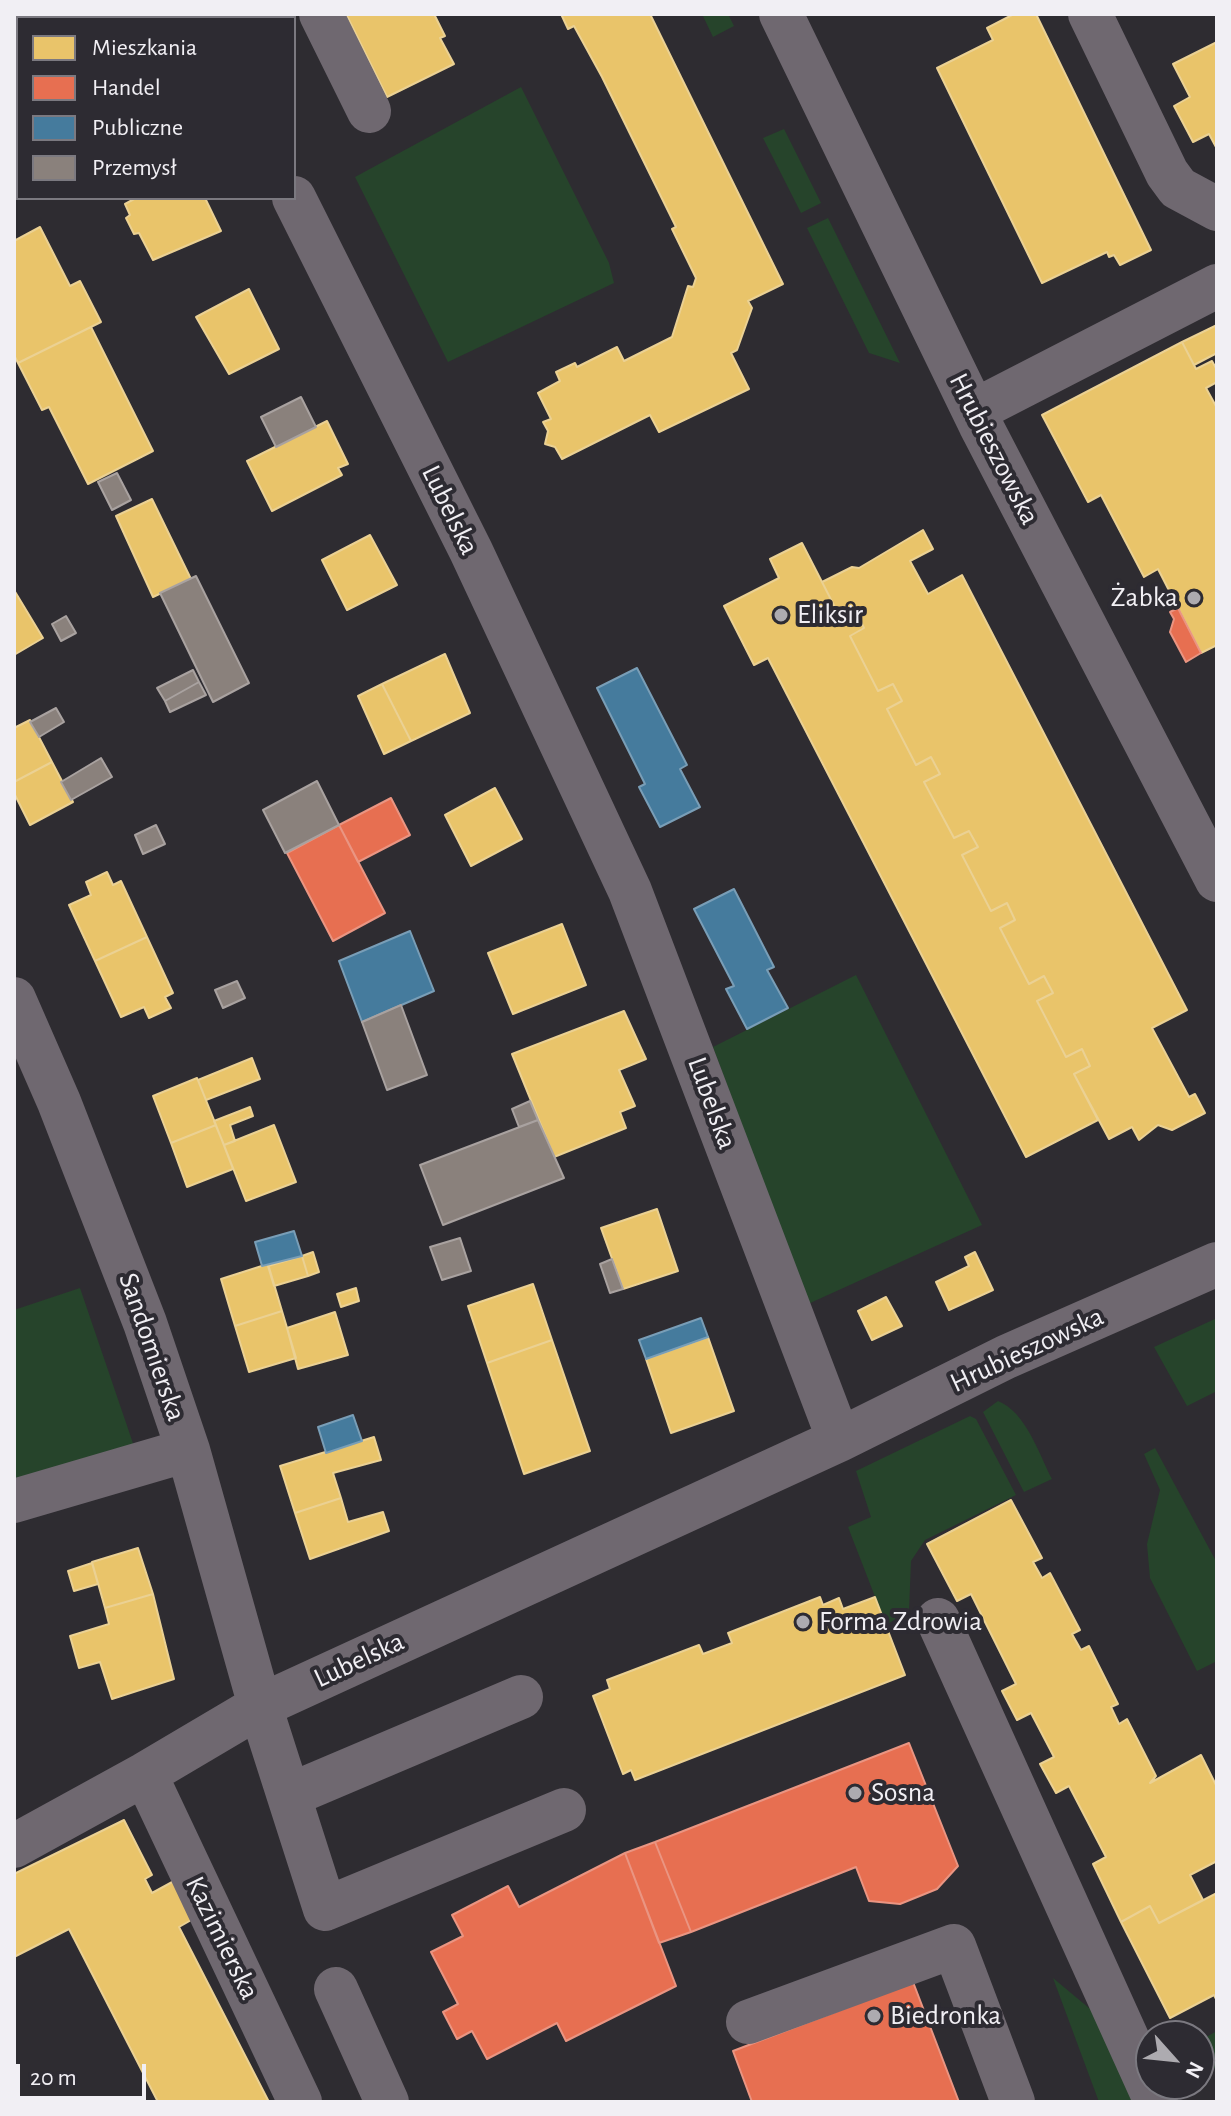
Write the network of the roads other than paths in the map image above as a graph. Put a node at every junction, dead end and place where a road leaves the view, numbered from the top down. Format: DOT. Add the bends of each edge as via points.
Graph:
graph roads {
  1 [pos="321,14"];
  2 [pos="781,14"];
  3 [pos="1090,14"];
  4 [pos="369,111"];
  5 [pos="295,200"];
  6 [pos="1217,209"];
  7 [pos="1217,286"];
  8 [pos="974,411"];
  9 [pos="1217,880"];
  10 [pos="14,999"];
  11 [pos="1217,1264"];
  12 [pos="839,1440"];
  13 [pos="188,1450"];
  14 [pos="14,1501"];
  15 [pos="938,1620"];
  16 [pos="521,1697"];
  17 [pos="260,1706"];
  18 [pos="145,1774"];
  19 [pos="290,1795"];
  20 [pos="564,1810"];
  21 [pos="14,1846"];
  22 [pos="336,1989"];
  23 [pos="748,2022"];
  24 [pos="300,2102"];
  25 [pos="387,2102"];
  26 [pos="1013,2102"];
  27 [pos="1156,2102"];
  1 -- 4 [label="street"];
  2 -- 8 [label="street, Hrubieszowska"];
  3 -- 6 [label="street" via="1167,173 1178,188"];
  5 -- 12 [label="street, Lubelska" via="471,551 630,891"];
  7 -- 8 [label="street"];
  8 -- 9 [label="street, Hrubieszowska"];
  10 -- 13 [label="street, Sandomierska" via="100,1203"];
  11 -- 12 [label="street, Hrubieszowska" via="1006,1357"];
  12 -- 17 [label="street, Lubelska"];
  13 -- 14 [label="street"];
  13 -- 17 [label="street, Sandomierska"];
  15 -- 27 [label="street"];
  16 -- 19 [label="street"];
  17 -- 18 [label="street"];
  17 -- 19 [label="street, Sandomierska"];
  18 -- 21 [label="street"];
  18 -- 24 [label="street, Kazimierska"];
  19 -- 20 [label="street, Sandomierska" via="325,1909"];
  22 -- 25 [label="street"];
  23 -- 26 [label="street" via="954,1946"];
}
